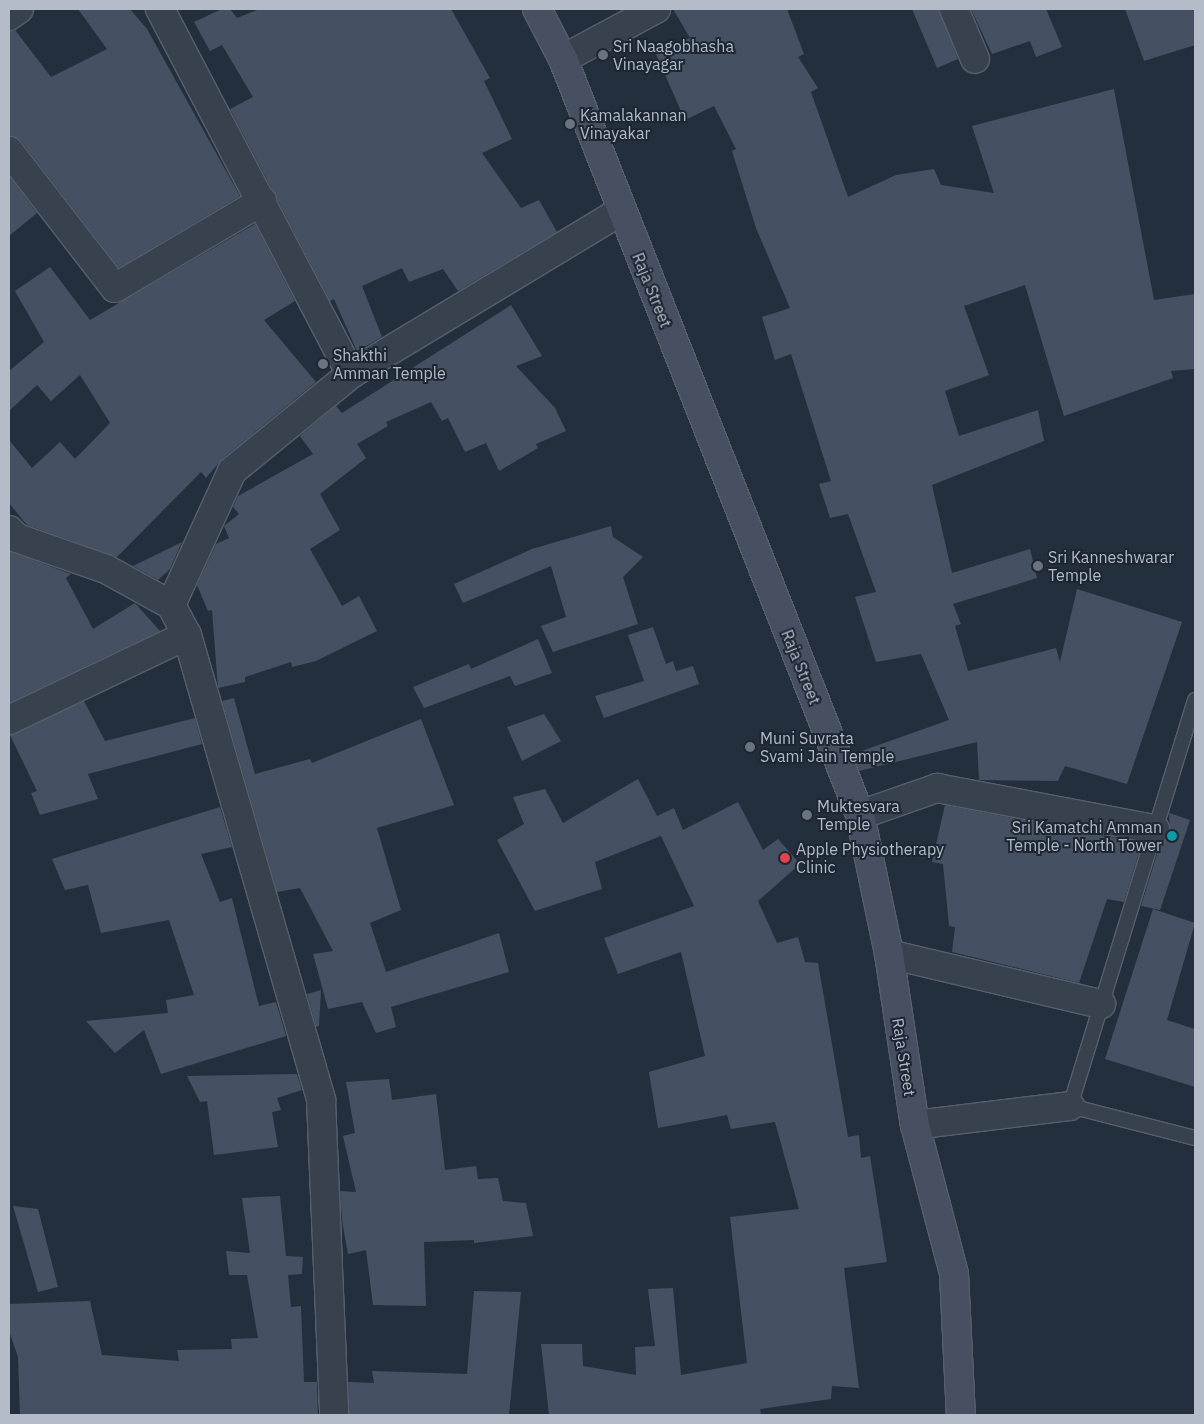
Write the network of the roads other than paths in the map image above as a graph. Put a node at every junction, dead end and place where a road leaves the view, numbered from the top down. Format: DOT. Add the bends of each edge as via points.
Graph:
graph roads {
  1 [pos="19,9"];
  2 [pos="160,9"];
  3 [pos="537,9"];
  4 [pos="656,9"];
  5 [pos="954,9"];
  6 [pos="9,16"];
  7 [pos="563,59"];
  8 [pos="975,59"];
  9 [pos="9,151"];
  10 [pos="262,201"];
  11 [pos="621,211"];
  12 [pos="351,374"];
  13 [pos="9,530"];
  14 [pos="171,605"];
  15 [pos="187,635"];
  16 [pos="1195,700"];
  17 [pos="9,720"];
  18 [pos="860,815"];
  19 [pos="1155,829"];
  20 [pos="889,954"];
  21 [pos="1102,1004"];
  22 [pos="1070,1106"];
  23 [pos="915,1125"];
  24 [pos="1195,1138"];
  25 [pos="334,1415"];
  26 [pos="961,1415"];
  1 -- 6 [label="street"];
  2 -- 10 [label="street"];
  3 -- 7 [label="main road, Raja Street"];
  4 -- 7 [label="street"];
  5 -- 8 [label="street"];
  7 -- 11 [label="main road, Raja Street"];
  9 -- 10 [label="street" via="115,288"];
  10 -- 12 [label="street"];
  11 -- 12 [label="street"];
  11 -- 18 [label="main road, Raja Street"];
  12 -- 14 [label="street" via="232,471"];
  13 -- 14 [label="street" via="17,538 106,569"];
  14 -- 15 [label="street"];
  15 -- 17 [label="street"];
  15 -- 25 [label="street" via="320,1100"];
  16 -- 19 [label="lane"];
  18 -- 19 [label="street" via="937,788"];
  18 -- 20 [label="main road, Raja Street"];
  19 -- 21 [label="lane"];
  20 -- 21 [label="street"];
  20 -- 23 [label="main road, Raja Street"];
  21 -- 22 [label="lane"];
  22 -- 23 [label="street"];
  22 -- 24 [label="lane"];
  23 -- 26 [label="main road, Raja Street" via="954,1274"];
}
